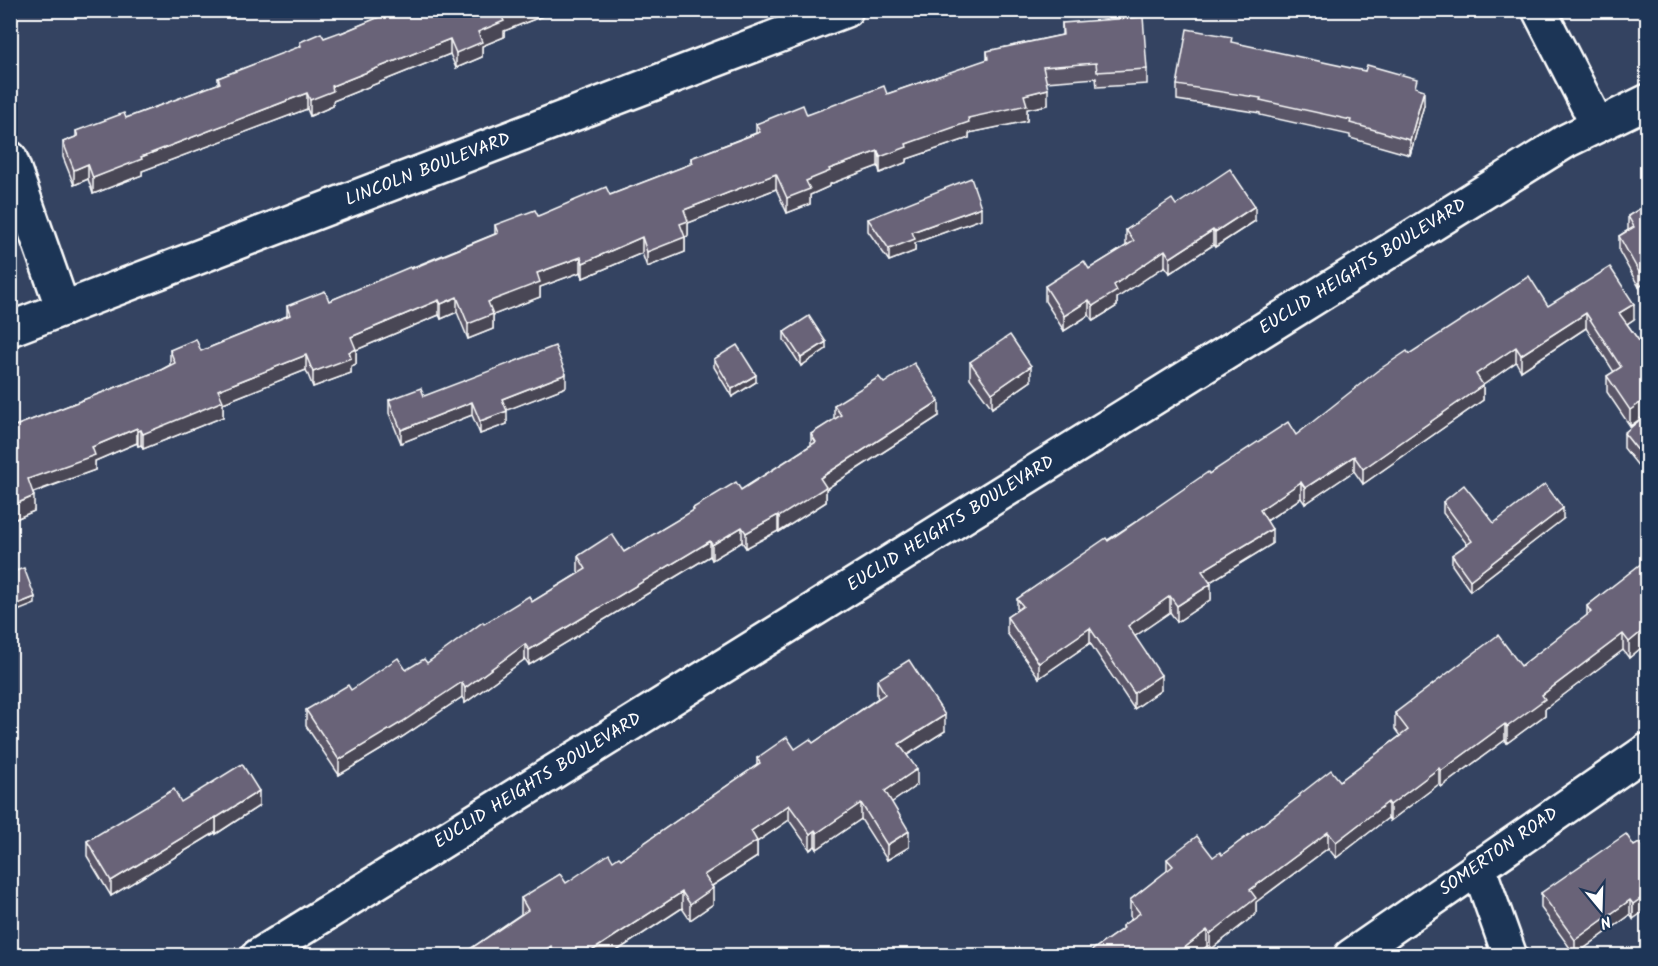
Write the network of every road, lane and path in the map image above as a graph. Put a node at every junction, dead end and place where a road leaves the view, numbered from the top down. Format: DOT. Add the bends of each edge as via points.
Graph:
graph roads {
  1 [pos="846,10"];
  2 [pos="1539,10"];
  3 [pos="1647,101"];
  4 [pos="1597,124"];
  5 [pos="10,158"];
  6 [pos="63,309"];
  7 [pos="10,329"];
  8 [pos="1647,750"];
  9 [pos="1478,866"];
  10 [pos="258,956"];
  11 [pos="1351,956"];
  12 [pos="1510,956"];
  1 -- 6 [label="street, LINCOLN BOULEVARD"];
  2 -- 4 [label="street"];
  3 -- 4 [label="street, EUCLID HEIGHTS BOULEVARD"];
  4 -- 10 [label="street, EUCLID HEIGHTS BOULEVARD"];
  5 -- 6 [label="street"];
  6 -- 7 [label="street, LINCOLN BOULEVARD"];
  8 -- 9 [label="street, SOMERTON ROAD"];
  9 -- 11 [label="street, SOMERTON ROAD"];
  9 -- 12 [label="street"];
}
